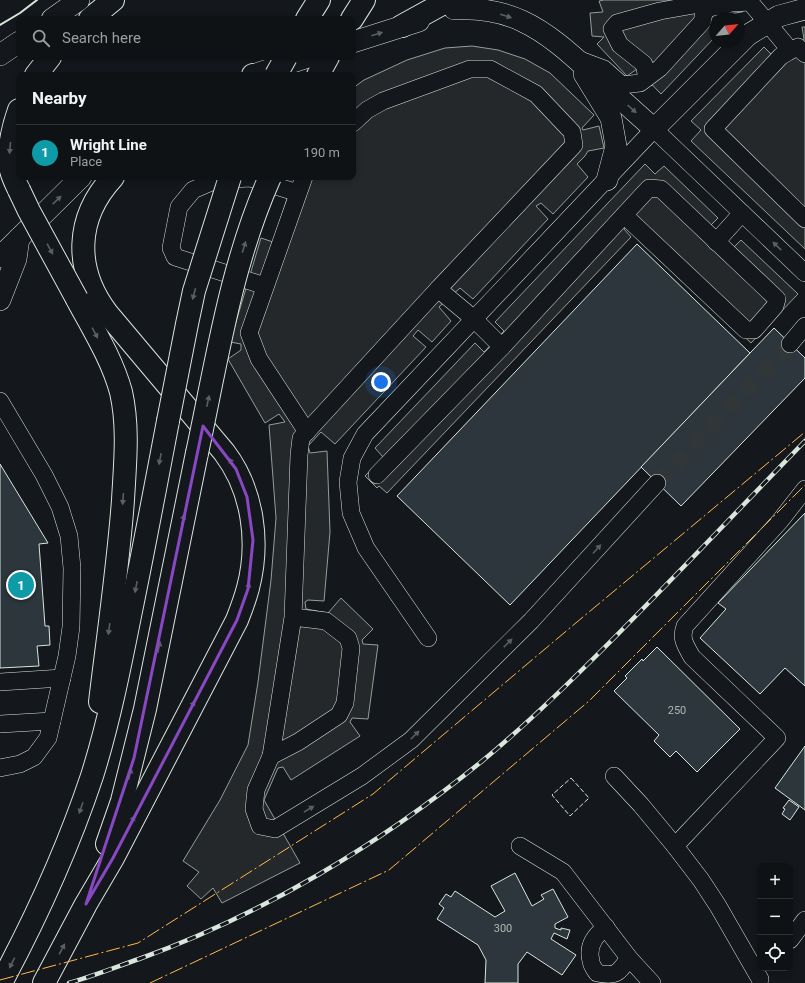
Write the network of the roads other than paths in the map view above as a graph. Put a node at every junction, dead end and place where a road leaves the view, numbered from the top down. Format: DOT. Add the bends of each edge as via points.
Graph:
graph roads {
  1 [pos="78,0"];
  2 [pos="113,0"];
  3 [pos="319,0"];
  4 [pos="364,0"];
  5 [pos="479,0"];
  6 [pos="451,4"];
  7 [pos="706,9"];
  8 [pos="805,9"];
  9 [pos="56,16"];
  10 [pos="94,16"];
  11 [pos="310,16"];
  12 [pos="354,16"];
  13 [pos="767,23"];
  14 [pos="402,26"];
  15 [pos="356,41"];
  16 [pos="800,49"];
  17 [pos="575,58"];
  18 [pos="48,60"];
  19 [pos="284,60"];
  20 [pos="299,60"];
  21 [pos="326,60"];
  22 [pos="38,72"];
  23 [pos="262,72"];
  24 [pos="278,72"];
  25 [pos="320,72"];
  26 [pos="647,78"];
  27 [pos="356,120"];
  28 [pos="16,122"];
  29 [pos="654,130"];
  30 [pos="78,180"];
  31 [pos="111,180"];
  32 [pos="216,180"];
  33 [pos="229,180"];
  34 [pos="256,180"];
  35 [pos="269,180"];
  36 [pos="303,180"];
  37 [pos="607,180"];
  38 [pos="298,193"];
  39 [pos="742,213"];
  40 [pos="624,215"];
  41 [pos="805,219"];
  42 [pos="19,238"];
  43 [pos="716,242"];
  44 [pos="0,257"];
  45 [pos="805,273"];
  46 [pos="265,286"];
  47 [pos="438,289"];
  48 [pos="0,300"];
  49 [pos="474,319"];
  50 [pos="805,326"];
  51 [pos="790,344"];
  52 [pos="502,347"];
  53 [pos="0,401"];
  54 [pos="307,432"];
  55 [pos="377,475"];
  56 [pos="657,483"];
  57 [pos="805,490"];
  58 [pos="293,617"];
  59 [pos="428,638"];
  60 [pos="62,678"];
  61 [pos="0,682"];
  62 [pos="52,720"];
  63 [pos="0,724"];
  64 [pos="271,756"];
  65 [pos="0,768"];
  66 [pos="614,776"];
  67 [pos="90,781"];
  68 [pos="520,846"];
  69 [pos="675,846"];
  70 [pos="86,904"];
  71 [pos="805,920"];
  72 [pos="606,927"];
  73 [pos="793,936"];
  74 [pos="629,958"];
  75 [pos="761,977"];
  76 [pos="594,978"];
  77 [pos="1,983"];
  78 [pos="44,983"];
  79 [pos="652,983"];
  1 -- 9 [label="main road"];
  2 -- 10 [label="highway"];
  3 -- 11 [label="highway"];
  4 -- 12 [label="highway"];
  5 -- 6 [label="main road"];
  6 -- 14 [label="highway"];
  6 -- 17 [label="main road, one-way" via="490,11 522,21"];
  7 -- 13 [label="street" via="750,2"];
  7 -- 26 [label="street" via="702,22 660,68"];
  7 -- 26 [label="street" via="700,4 660,11 617,23 612,30 620,45 644,64"];
  8 -- 13 [label="main road" via="779,16"];
  13 -- 16 [label="street"];
  13 -- 29 [label="main road" via="748,35"];
  15 -- 14 [label="main road, one-way"];
  16 -- 41 [label="street" via="775,62 713,129"];
  17 -- 26 [label="street" via="604,69 622,85"];
  17 -- 29 [label="main road, one-way"];
  17 -- 37 [label="main road" via="611,118 616,146"];
  18 -- 22 [label="highway"];
  19 -- 24 [label="highway, bridge"];
  20 -- 23 [label="main road"];
  21 -- 25 [label="highway"];
  27 -- 47 [label="street" via="383,101 470,69 490,69 536,94 572,132 574,145"];
  28 -- 67 [label="highway, one-way, bridge" via="10,157 12,174 18,190 113,369 123,403 126,431 118,560"];
  29 -- 37 [label="street"];
  29 -- 39 [label="street"];
  42 -- 30 [label="main road, one-way"];
  70 -- 31 [label="highway, one-way" via="113,858 237,620 248,589 253,555 250,512 236,469 107,313 90,284 84,261 83,235 95,199"];
  32 -- 46 [label="street" via="193,190 179,207 171,248 175,257"];
  33 -- 67 [label="highway, one-way, bridge" via="186,324 118,679"];
  34 -- 38 [label="street"];
  70 -- 35 [label="highway, one-way, bridge" via="94,875 116,820 134,758 234,280 254,215"];
  36 -- 38 [label="street"];
  37 -- 49 [label="street"];
  38 -- 46 [label="street"];
  39 -- 43 [label="street"];
  45 -- 39 [label="street, one-way"];
  40 -- 43 [label="street" via="649,188 661,189"];
  40 -- 43 [label="street" via="746,330 754,330 775,306 777,299"];
  40 -- 52 [label="street"];
  42 -- 44 [label="main road"];
  42 -- 48 [label="main road" via="16,259"];
  46 -- 54 [label="street" via="249,332 259,359"];
  47 -- 49 [label="street"];
  47 -- 54 [label="street"];
  49 -- 52 [label="street"];
  49 -- 59 [label="street" via="365,434 352,458 348,482 351,513 366,548"];
  50 -- 51 [label="street"];
  52 -- 55 [label="street"];
  53 -- 60 [label="street" via="44,475 60,507 69,536 72,568 71,627"];
  54 -- 58 [label="street" via="301,438 299,454"];
  64 -- 56 [label="street, one-way" via="256,790 254,809 260,826 275,829 362,776 411,740 531,621"];
  57 -- 69 [label="street" via="780,522 685,626 682,634 692,657 777,738"];
  58 -- 64 [label="street"];
  58 -- 64 [label="street" via="326,620 348,638 350,648 345,703 339,715"];
  60 -- 61 [label="street"];
  60 -- 62 [label="street"];
  62 -- 63 [label="street"];
  62 -- 65 [label="street" via="48,738 34,757 20,764"];
  66 -- 69 [label="street"];
  67 -- 77 [label="highway, one-way" via="67,846 35,918"];
  68 -- 72 [label="street" via="563,872"];
  69 -- 75 [label="street" via="705,886"];
  78 -- 70 [label="highway, one-way"];
  71 -- 73 [label="street"];
  72 -- 74 [label="street"];
  72 -- 76 [label="street" via="597,934 591,945"];
  74 -- 76 [label="street" via="618,972"];
  74 -- 79 [label="street"];
}
